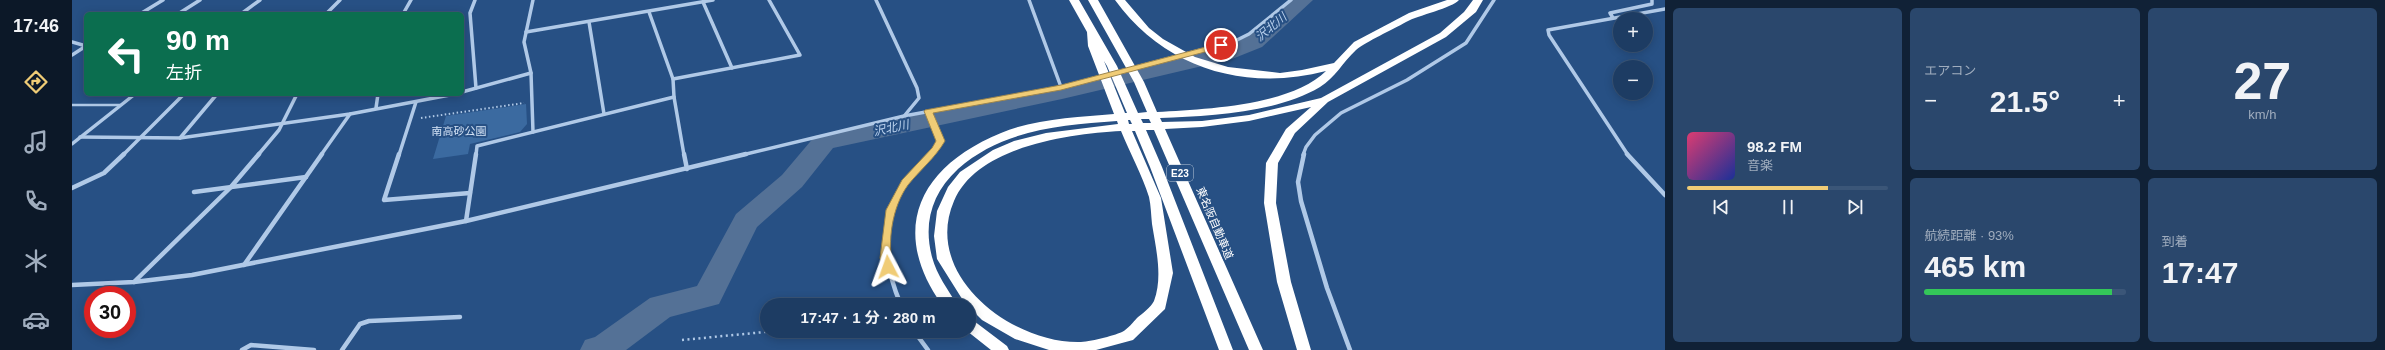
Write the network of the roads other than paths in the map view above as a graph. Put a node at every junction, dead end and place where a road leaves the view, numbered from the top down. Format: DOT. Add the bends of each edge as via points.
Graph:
graph roads {
  1 [pos="163,0"];
  2 [pos="200,0"];
  3 [pos="260,0"];
  4 [pos="340,0"];
  5 [pos="411,0"];
  6 [pos="475,0"];
  7 [pos="533,0"];
  8 [pos="713,0"];
  9 [pos="769,0"];
  10 [pos="876,0"];
  11 [pos="1029,0"];
  12 [pos="1074,0"];
  13 [pos="1093,0"];
  14 [pos="1120,0"];
  15 [pos="1291,0"];
  16 [pos="1454,0"];
  17 [pos="1478,0"];
  18 [pos="1494,0"];
  19 [pos="1652,0"];
  20 [pos="703,2"];
  21 [pos="1665,9"];
  22 [pos="143,12"];
  23 [pos="181,12"];
  24 [pos="244,12"];
  25 [pos="328,12"];
  26 [pos="403,12"];
  27 [pos="649,12"];
  28 [pos="1613,12"];
  29 [pos="1615,12"];
  30 [pos="1648,12"];
  31 [pos="1613,18"];
  32 [pos="589,22"];
  33 [pos="526,32"];
  34 [pos="1092,32"];
  35 [pos="72,42"];
  36 [pos="84,45"];
  37 [pos="84,47"];
  38 [pos="72,55"];
  39 [pos="1338,64"];
  40 [pos="732,68"];
  41 [pos="531,73"];
  42 [pos="673,79"];
  43 [pos="1061,87"];
  44 [pos="476,88"];
  45 [pos="464,91"];
  46 [pos="132,96"];
  47 [pos="182,96"];
  48 [pos="215,96"];
  49 [pos="296,96"];
  50 [pos="378,96"];
  51 [pos="445,96"];
  52 [pos="674,97"];
  53 [pos="1325,100"];
  54 [pos="416,102"];
  55 [pos="72,105"];
  56 [pos="120,105"];
  57 [pos="376,108"];
  58 [pos="929,113"];
  59 [pos="350,114"];
  60 [pos="604,114"];
  61 [pos="904,116"];
  62 [pos="283,123"];
  63 [pos="533,132"];
  64 [pos="80,137"];
  65 [pos="142,137"];
  66 [pos="180,138"];
  67 [pos="72,144"];
  68 [pos="687,169"];
  69 [pos="306,177"];
  70 [pos="72,188"];
  71 [pos="230,188"];
  72 [pos="194,192"];
  73 [pos="470,193"];
  74 [pos="1665,195"];
  75 [pos="466,221"];
  76 [pos="244,266"];
  77 [pos="134,282"];
  78 [pos="72,284"];
  79 [pos="898,298"];
  80 [pos="945,298"];
  81 [pos="460,318"];
  82 [pos="976,330"];
  83 [pos="919,338"];
  84 [pos="242,350"];
  85 [pos="314,350"];
  86 [pos="342,350"];
  87 [pos="928,350"];
  88 [pos="1002,350"];
  89 [pos="1226,350"];
  90 [pos="1256,350"];
  91 [pos="1304,350"];
  92 [pos="1350,350"];
  1 -- 22 [label="street"];
  2 -- 23 [label="street"];
  3 -- 24 [label="street"];
  4 -- 25 [label="street"];
  5 -- 26 [label="street"];
  6 -- 44 [label="street" via="470,13"];
  7 -- 33 [label="street"];
  8 -- 20 [label="street"];
  9 -- 40 [label="street" via="800,55"];
  10 -- 61 [label="street" via="917,88 919,98"];
  11 -- 43 [label="street"];
  12 -- 34 [label="highway, E23"];
  13 -- 90 [label="highway, 東名阪自動車道 / E23" via="1139,82"];
  14 -- 39 [label="highway" via="1146,30 1176,52 1206,64 1260,75 1281,76 1301,74"];
  15 -- 43 [label="street" via="1249,34 1235,41"];
  16 -- 39 [label="highway" via="1416,14 1358,44"];
  17 -- 53 [label="highway" via="1477,5 1443,35"];
  18 -- 92 [label="street" via="1466,43 1407,80 1341,113 1315,135 1306,147 1298,182 1300,201 1327,288"];
  19 -- 29 [label="street" via="1652,4"];
  20 -- 27 [label="street"];
  20 -- 40 [label="street"];
  21 -- 30 [label="street"];
  27 -- 32 [label="street"];
  27 -- 42 [label="street"];
  28 -- 31 [label="street" via="1610,13"];
  31 -- 74 [label="street" via="1553,28 1548,30 1549,35 1632,161"];
  32 -- 33 [label="street"];
  32 -- 60 [label="street"];
  33 -- 41 [label="street" via="524,42"];
  34 -- 53 [label="highway" via="1093,46 1155,198 1166,274 1160,305 1128,336 1080,348 1020,335 986,316 969,298 944,259 940,236 942,211 952,190 964,176 997,153 1018,144 1046,137 1117,128 1210,123 1249,118"];
  34 -- 89 [label="highway, E23" via="1112,66 1156,168"];
  35 -- 36 [label="street"];
  37 -- 38 [label="street"];
  39 -- 80 [label="highway" via="1320,82 1259,104 1215,112 1112,118 1035,128 993,140 970,151 952,165 933,188 921,219 922,250 933,280"];
  40 -- 42 [label="street"];
  41 -- 44 [label="street"];
  41 -- 63 [label="street"];
  42 -- 52 [label="street"];
  43 -- 58 [label="street"];
  44 -- 45 [label="street"];
  46 -- 56 [label="street"];
  47 -- 65 [label="street"];
  48 -- 66 [label="street"];
  49 -- 62 [label="street"];
  50 -- 57 [label="street"];
  51 -- 54 [label="street"];
  52 -- 60 [label="street"];
  52 -- 68 [label="street"];
  53 -- 91 [label="highway" via="1290,131 1272,163 1270,203 1284,282"];
  54 -- 57 [label="street"];
  54 -- 73 [label="street" via="384,200"];
  55 -- 56 [label="lane"];
  56 -- 64 [label="street"];
  57 -- 59 [label="street"];
  58 -- 61 [label="street"];
  58 -- 79 [label="street" via="941,141 905,183 890,210 886,258"];
  59 -- 62 [label="street"];
  59 -- 69 [label="street"];
  60 -- 63 [label="street"];
  61 -- 68 [label="street"];
  62 -- 66 [label="street"];
  62 -- 71 [label="street"];
  63 -- 73 [label="street" via="477,146"];
  64 -- 65 [label="street"];
  64 -- 67 [label="street"];
  65 -- 66 [label="street"];
  65 -- 70 [label="street" via="104,173"];
  68 -- 75 [label="street"];
  69 -- 71 [label="street"];
  69 -- 76 [label="street"];
  71 -- 72 [label="street"];
  71 -- 77 [label="street"];
  73 -- 75 [label="street"];
  75 -- 76 [label="street"];
  76 -- 77 [label="street"];
  77 -- 78 [label="street"];
  81 -- 86 [label="street" via="369,321 360,324"];
  82 -- 88 [label="highway"];
  83 -- 87 [label="street"];
  84 -- 85 [label="street" via="251,345 260,345"];
}
